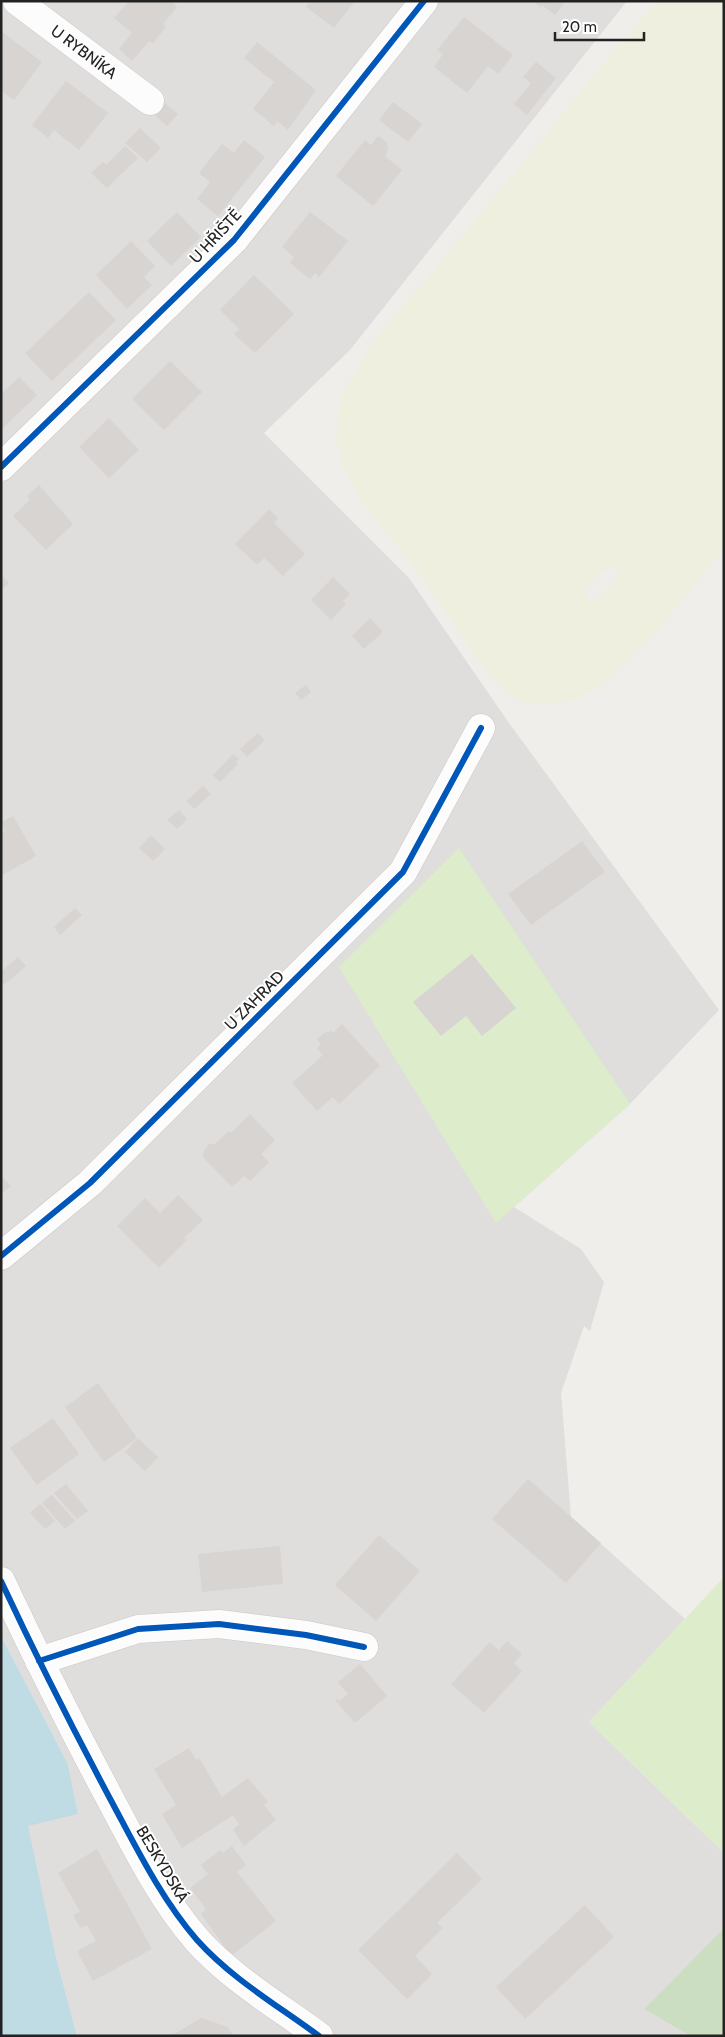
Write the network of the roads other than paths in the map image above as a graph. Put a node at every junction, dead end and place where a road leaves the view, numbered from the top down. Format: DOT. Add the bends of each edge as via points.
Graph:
graph roads {
  1 [pos="17,1"];
  2 [pos="424,1"];
  3 [pos="150,101"];
  4 [pos="1,467"];
  5 [pos="482,728"];
  6 [pos="1,1256"];
  7 [pos="1,1581"];
  8 [pos="364,1647"];
  9 [pos="39,1661"];
  10 [pos="319,2036"];
  1 -- 3 [label="street, U RYBNÍKA"];
  2 -- 4 [label="street, U HŘIŠTĚ" via="234,240"];
  5 -- 6 [label="street, U ZAHRAD" via="402,872 90,1183"];
  7 -- 9 [label="street, BESKYDSKÁ"];
  8 -- 9 [label="street" via="306,1635 219,1624 138,1630"];
  9 -- 10 [label="street, BESKYDSKÁ" via="140,1855 177,1915 219,1963 261,1997"];
}
